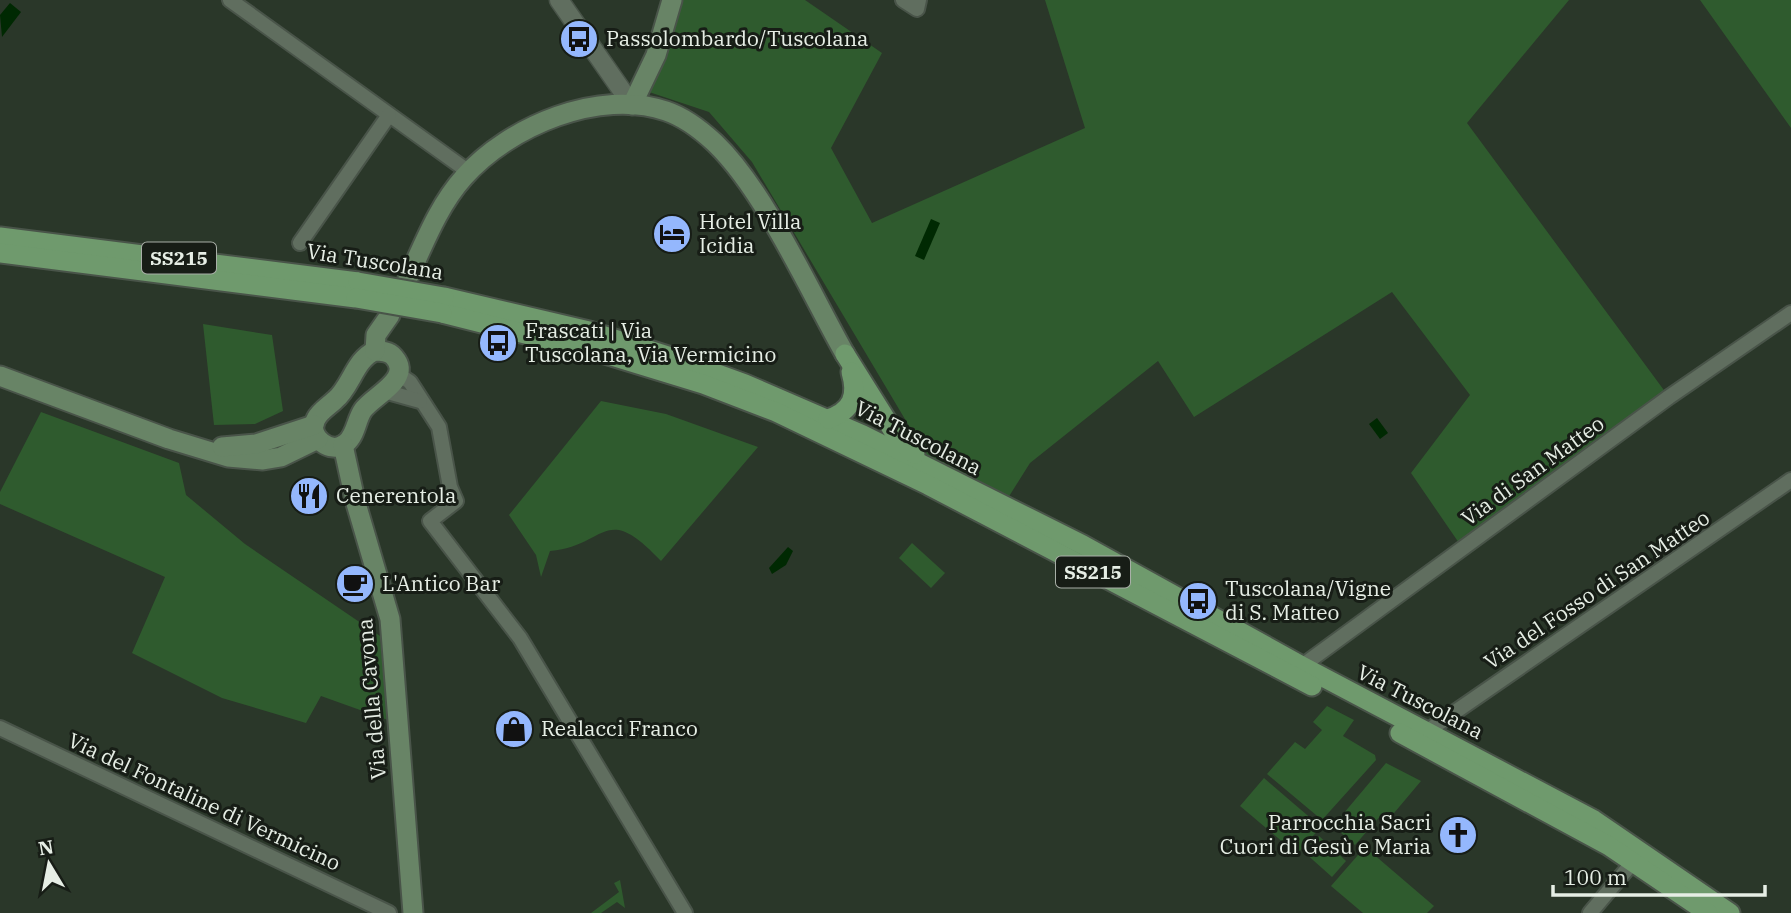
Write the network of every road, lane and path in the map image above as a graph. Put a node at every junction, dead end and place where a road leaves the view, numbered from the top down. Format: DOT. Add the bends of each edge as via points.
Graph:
graph roads {
  1 [pos="230,0"];
  2 [pos="559,0"];
  3 [pos="673,0"];
  4 [pos="903,0"];
  5 [pos="919,0"];
  6 [pos="632,105"];
  7 [pos="389,115"];
  8 [pos="469,172"];
  9 [pos="0,237"];
  10 [pos="300,243"];
  11 [pos="0,253"];
  12 [pos="408,278"];
  13 [pos="357,290"];
  14 [pos="443,305"];
  15 [pos="1791,313"];
  16 [pos="845,354"];
  17 [pos="398,374"];
  18 [pos="0,376"];
  19 [pos="384,391"];
  20 [pos="420,401"];
  21 [pos="828,419"];
  22 [pos="316,432"];
  23 [pos="344,445"];
  24 [pos="937,473"];
  25 [pos="1791,481"];
  26 [pos="1302,666"];
  27 [pos="0,728"];
  28 [pos="1426,732"];
  29 [pos="1634,861"];
  30 [pos="389,913"];
  31 [pos="413,913"];
  32 [pos="685,913"];
  33 [pos="1590,913"];
  34 [pos="1708,913"];
  35 [pos="1730,913"];
  1 -- 7 [label="street"];
  2 -- 6 [label="street"];
  3 -- 6 [label="main road" via="656,55"];
  4 -- 5 [label="street" via="917,9"];
  6 -- 8 [label="main road" via="591,108 545,122 501,145"];
  6 -- 16 [label="main road" via="681,118 731,160 761,204"];
  7 -- 8 [label="street"];
  7 -- 10 [label="street"];
  8 -- 12 [label="main road" via="440,211"];
  9 -- 13 [label="main road, Via Tuscolana / SS215"];
  11 -- 13 [label="main road, Via Tuscolana / SS215"];
  13 -- 14 [label="main road, Via Tuscolana / SS215, bridge"];
  14 -- 21 [label="main road, Via Tuscolana / SS215" via="646,349"];
  14 -- 29 [label="main road, Via Tuscolana / SS215" via="660,370 808,427 1001,523"];
  15 -- 26 [label="street, Via di San Matteo"];
  16 -- 21 [label="main road" via="854,399 845,411"];
  16 -- 24 [label="main road" via="897,437"];
  17 -- 19 [label="main road"];
  17 -- 20 [label="street" via="410,382"];
  17 -- 22 [label="main road" via="397,362 382,352 363,360 346,389 317,417"];
  18 -- 22 [label="main road" via="229,457 281,457"];
  19 -- 20 [label="street"];
  19 -- 23 [label="main road" via="363,411"];
  20 -- 32 [label="street" via="443,439 456,500 430,521 512,627"];
  21 -- 24 [label="main road, Via Tuscolana / SS215"];
  22 -- 23 [label="main road" via="334,447"];
  23 -- 31 [label="main road, Via della Cavona" via="352,489 390,619"];
  24 -- 26 [label="main road, Via Tuscolana / SS215" via="1083,545"];
  25 -- 28 [label="street, Via del Fosso di San Matteo"];
  26 -- 28 [label="main road, Via Tuscolana / SS215"];
  27 -- 30 [label="street, Via del Fontaline di Vermicino"];
  28 -- 35 [label="main road, Via Tuscolana / SS215" via="1594,820"];
  29 -- 33 [label="street"];
  29 -- 34 [label="main road, Via Tuscolana / SS215"];
}
